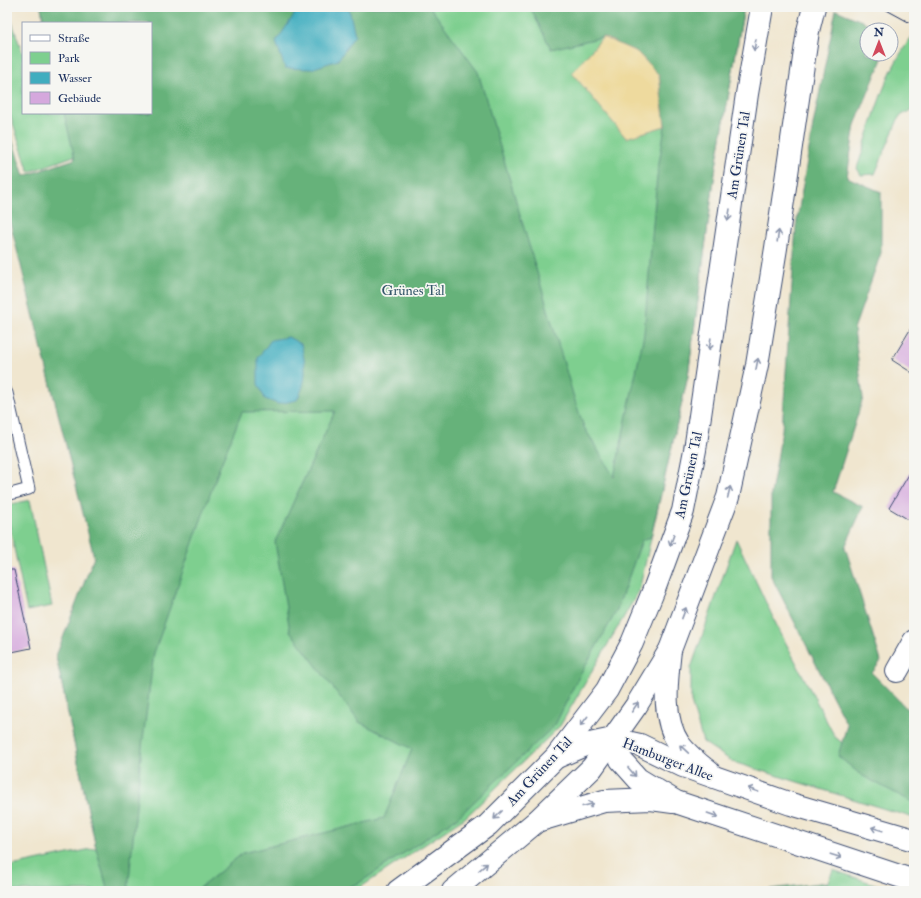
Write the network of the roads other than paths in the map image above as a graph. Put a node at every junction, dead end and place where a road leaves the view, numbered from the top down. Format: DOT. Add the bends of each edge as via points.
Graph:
graph roads {
  1 [pos="762,7"];
  2 [pos="814,7"];
  3 [pos="7,393"];
  4 [pos="7,495"];
  5 [pos="914,641"];
  6 [pos="670,650"];
  7 [pos="897,671"];
  8 [pos="607,690"];
  9 [pos="613,739"];
  10 [pos="556,758"];
  11 [pos="712,776"];
  12 [pos="676,802"];
  13 [pos="537,821"];
  14 [pos="914,840"];
  15 [pos="914,881"];
  16 [pos="398,891"];
  17 [pos="453,891"];
  1 -- 8 [label="main road, Am Grünen Tal, one-way" via="683,511 632,643"];
  6 -- 2 [label="main road, one-way" via="728,497 758,358 808,31"];
  3 -- 4 [label="lane" via="29,489"];
  5 -- 7 [label="main road"];
  9 -- 6 [label="main road, one-way"];
  11 -- 6 [label="main road, one-way" via="680,745 671,728 667,680"];
  8 -- 9 [label="main road" via="607,719"];
  8 -- 10 [label="main road, Am Grünen Tal, one-way"];
  9 -- 10 [label="main road" via="585,745"];
  9 -- 11 [label="main road, Hamburger Allee" via="640,745 683,766"];
  9 -- 12 [label="main road, Hamburger Allee, one-way" via="621,760 638,779"];
  9 -- 13 [label="main road" via="592,768"];
  10 -- 16 [label="main road, Am Grünen Tal, one-way" via="488,825"];
  14 -- 11 [label="main road, Hamburger Allee, one-way" via="791,804"];
  13 -- 12 [label="main road, one-way" via="604,801 651,799"];
  12 -- 15 [label="main road, Hamburger Allee, one-way"];
  17 -- 13 [label="main road, one-way"];
}
